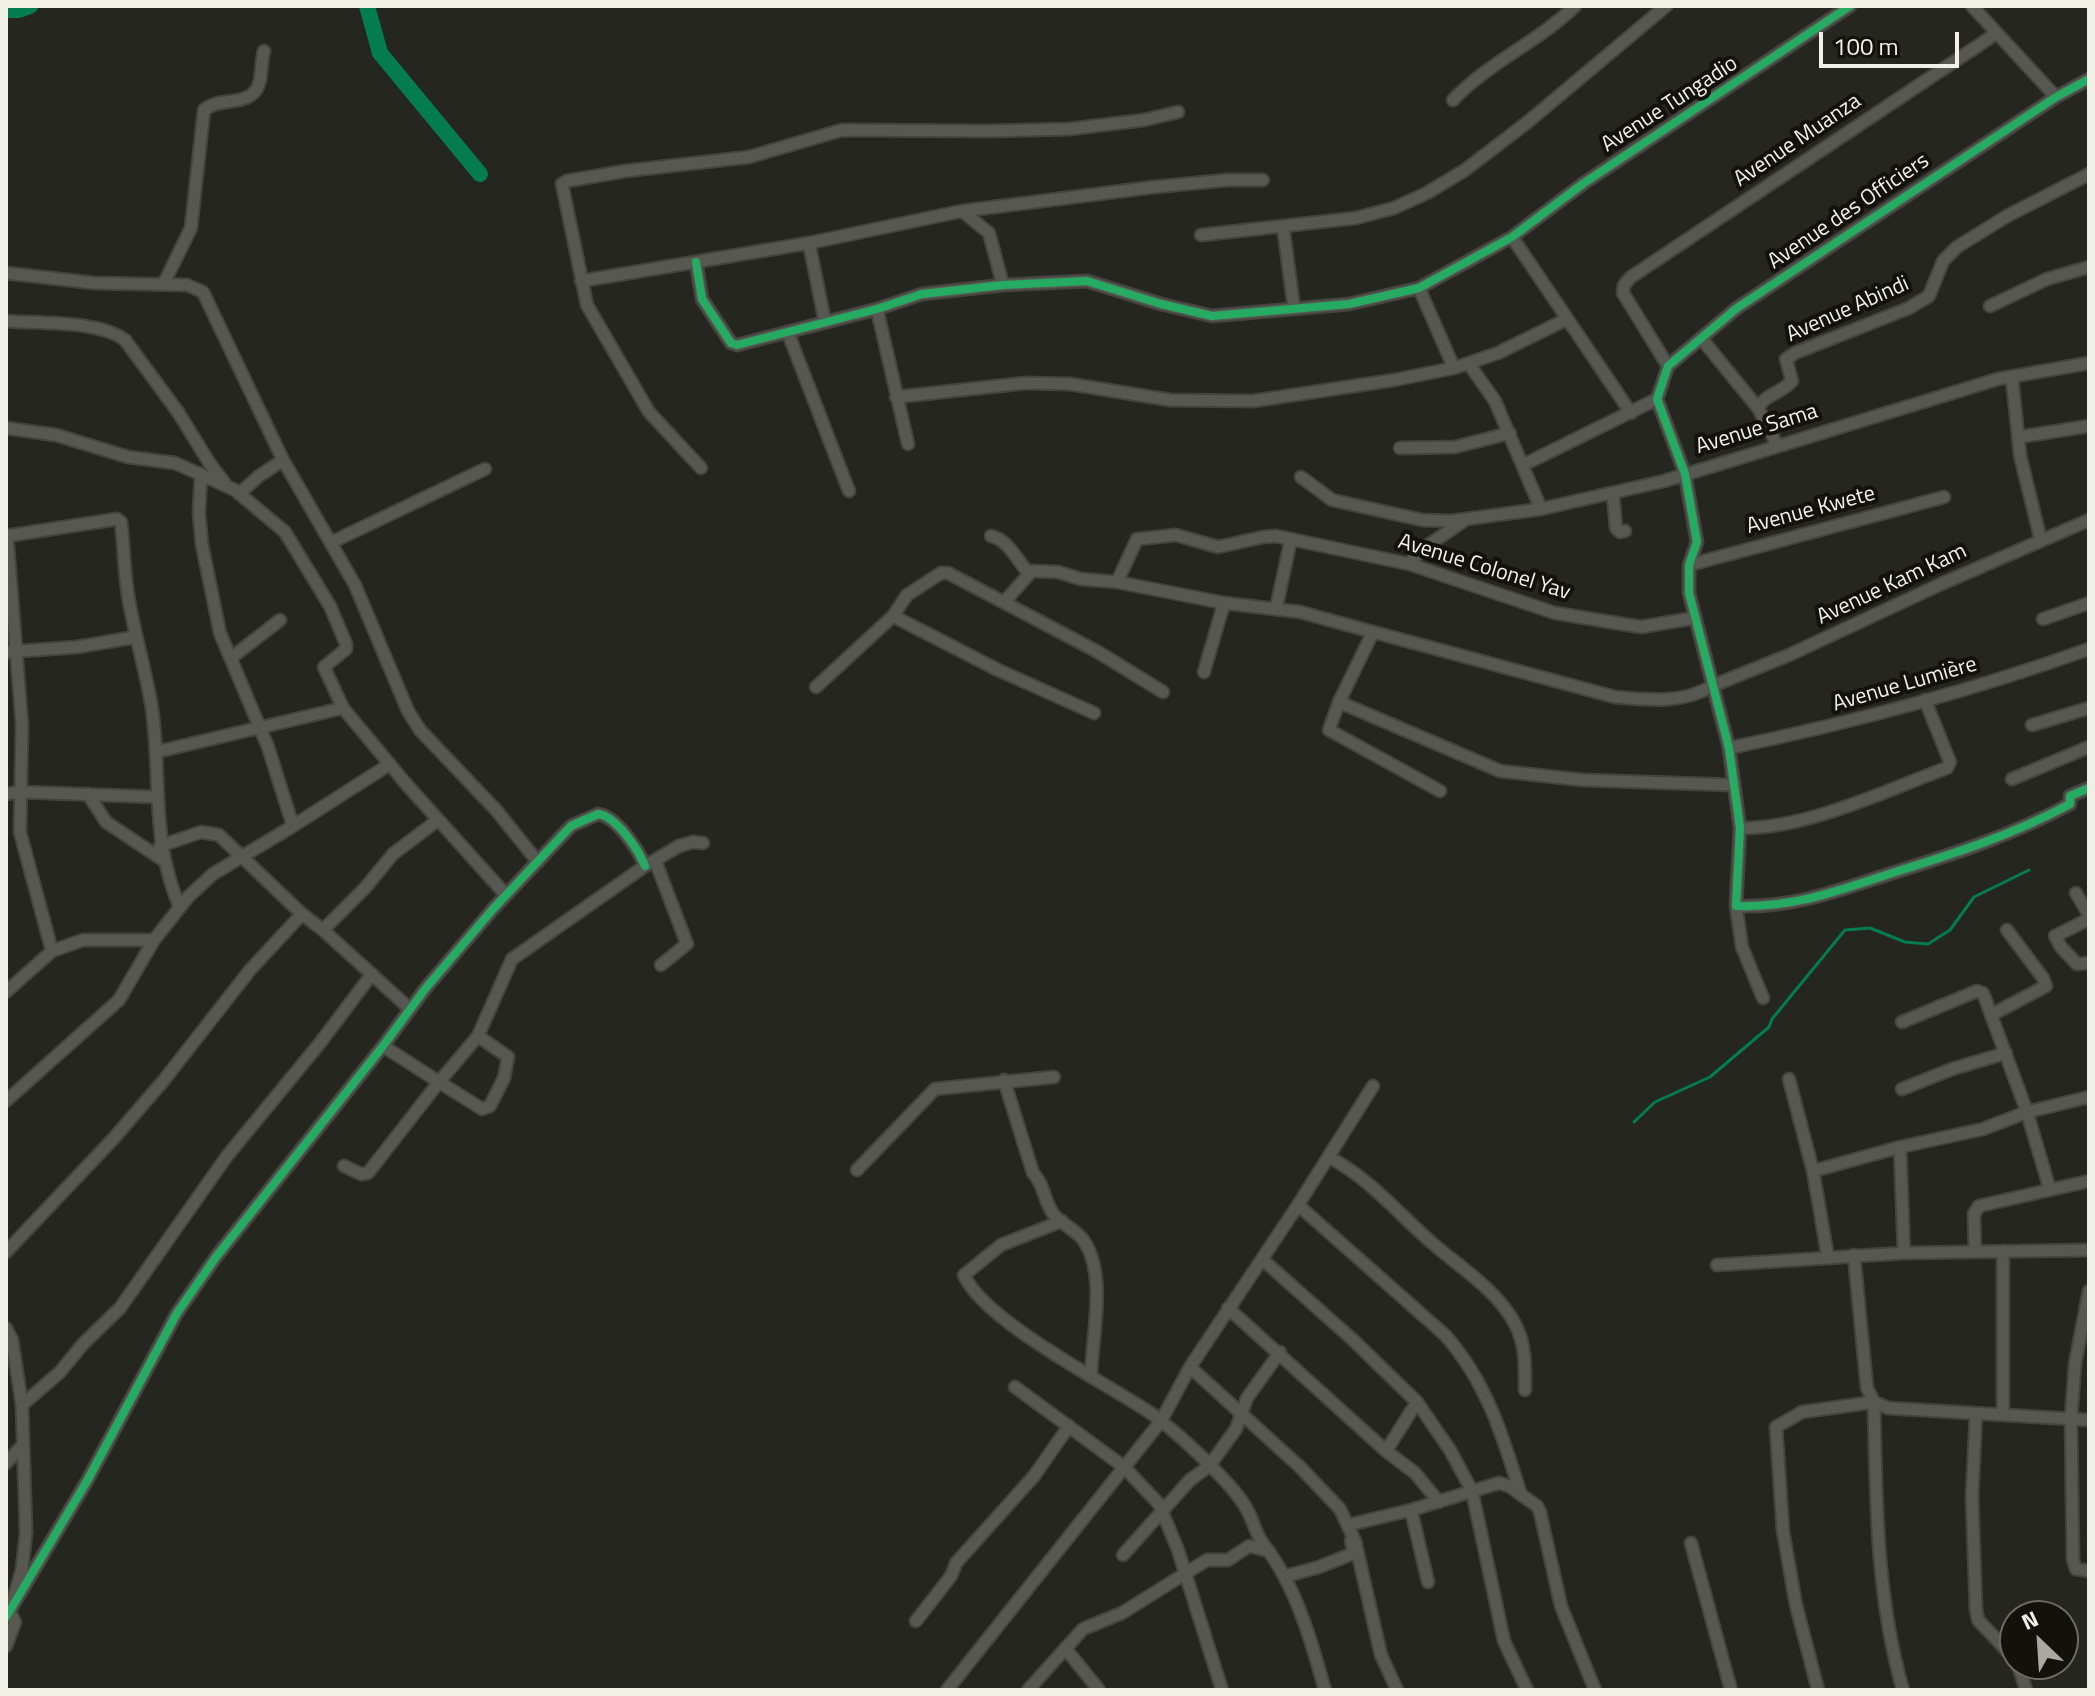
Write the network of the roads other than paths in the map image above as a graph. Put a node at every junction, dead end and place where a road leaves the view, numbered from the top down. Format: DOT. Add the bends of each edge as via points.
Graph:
graph roads {
  1 [pos="1575,6"];
  2 [pos="1666,6"];
  3 [pos="1850,6"];
  4 [pos="1972,6"];
  5 [pos="1997,33"];
  6 [pos="264,51"];
  7 [pos="2089,79"];
  8 [pos="2056,97"];
  9 [pos="1453,100"];
  10 [pos="1178,112"];
  11 [pos="2089,174"];
  12 [pos="1263,180"];
  13 [pos="962,211"];
  14 [pos="1283,226"];
  15 [pos="1201,235"];
  16 [pos="1512,237"];
  17 [pos="809,243"];
  18 [pos="696,262"];
  19 [pos="2089,267"];
  20 [pos="6,273"];
  21 [pos="581,281"];
  22 [pos="164,283"];
  23 [pos="1003,285"];
  24 [pos="1419,288"];
  25 [pos="1990,306"];
  26 [pos="1294,308"];
  27 [pos="877,309"];
  28 [pos="1567,319"];
  29 [pos="6,321"];
  30 [pos="825,322"];
  31 [pos="788,333"];
  32 [pos="1701,338"];
  33 [pos="2089,363"];
  34 [pos="1469,364"];
  35 [pos="1668,366"];
  36 [pos="1454,368"];
  37 [pos="2012,378"];
  38 [pos="896,397"];
  39 [pos="1657,399"];
  40 [pos="1758,408"];
  41 [pos="1631,413"];
  42 [pos="2089,426"];
  43 [pos="6,428"];
  44 [pos="1510,433"];
  45 [pos="2019,437"];
  46 [pos="908,444"];
  47 [pos="1777,445"];
  48 [pos="1400,448"];
  49 [pos="283,460"];
  50 [pos="1523,465"];
  51 [pos="701,468"];
  52 [pos="485,469"];
  53 [pos="201,474"];
  54 [pos="1685,474"];
  55 [pos="1301,477"];
  56 [pos="227,486"];
  57 [pos="849,491"];
  58 [pos="239,494"];
  59 [pos="1613,494"];
  60 [pos="1944,497"];
  61 [pos="1541,509"];
  62 [pos="1466,519"];
  63 [pos="2089,520"];
  64 [pos="1625,531"];
  65 [pos="7,535"];
  66 [pos="991,536"];
  67 [pos="1291,539"];
  68 [pos="2041,541"];
  69 [pos="332,542"];
  70 [pos="1409,564"];
  71 [pos="1689,565"];
  72 [pos="1029,573"];
  73 [pos="1117,582"];
  74 [pos="1005,601"];
  75 [pos="1224,603"];
  76 [pos="2089,603"];
  77 [pos="1276,609"];
  78 [pos="893,616"];
  79 [pos="1694,618"];
  80 [pos="2043,619"];
  81 [pos="280,620"];
  82 [pos="1373,632"];
  83 [pos="136,637"];
  84 [pos="2089,649"];
  85 [pos="12,652"];
  86 [pos="231,658"];
  87 [pos="1204,672"];
  88 [pos="1712,686"];
  89 [pos="816,687"];
  90 [pos="1163,692"];
  91 [pos="1925,700"];
  92 [pos="1339,702"];
  93 [pos="343,708"];
  94 [pos="2089,708"];
  95 [pos="1094,713"];
  96 [pos="2032,725"];
  97 [pos="260,728"];
  98 [pos="2089,747"];
  99 [pos="1729,748"];
  100 [pos="156,752"];
  101 [pos="390,764"];
  102 [pos="2012,779"];
  103 [pos="1733,785"];
  104 [pos="2089,788"];
  105 [pos="1440,791"];
  106 [pos="21,792"];
  107 [pos="6,794"];
  108 [pos="88,794"];
  109 [pos="157,797"];
  110 [pos="438,820"];
  111 [pos="293,826"];
  112 [pos="1740,828"];
  113 [pos="703,843"];
  114 [pos="160,846"];
  115 [pos="242,855"];
  116 [pos="163,860"];
  117 [pos="538,862"];
  118 [pos="650,863"];
  119 [pos="2076,893"];
  120 [pos="506,895"];
  121 [pos="1736,906"];
  122 [pos="180,908"];
  123 [pos="302,914"];
  124 [pos="2089,917"];
  125 [pos="323,930"];
  126 [pos="2007,930"];
  127 [pos="154,940"];
  128 [pos="52,951"];
  129 [pos="2089,963"];
  130 [pos="661,965"];
  131 [pos="372,974"];
  132 [pos="6,992"];
  133 [pos="1763,998"];
  134 [pos="410,1009"];
  135 [pos="1993,1014"];
  136 [pos="1902,1022"];
  137 [pos="478,1036"];
  138 [pos="383,1046"];
  139 [pos="2006,1053"];
  140 [pos="1054,1077"];
  141 [pos="1789,1079"];
  142 [pos="1004,1080"];
  143 [pos="439,1082"];
  144 [pos="1373,1086"];
  145 [pos="1902,1089"];
  146 [pos="2089,1097"];
  147 [pos="6,1101"];
  148 [pos="2027,1112"];
  149 [pos="1900,1147"];
  150 [pos="1329,1157"];
  151 [pos="344,1166"];
  152 [pos="857,1170"];
  153 [pos="1813,1171"];
  154 [pos="2089,1181"];
  155 [pos="2050,1190"];
  156 [pos="1298,1205"];
  157 [pos="1062,1221"];
  158 [pos="2089,1250"];
  159 [pos="2003,1251"];
  160 [pos="6,1252"];
  161 [pos="1975,1252"];
  162 [pos="1904,1253"];
  163 [pos="1854,1255"];
  164 [pos="1828,1258"];
  165 [pos="1262,1259"];
  166 [pos="1717,1265"];
  167 [pos="2089,1291"];
  168 [pos="1228,1308"];
  169 [pos="6,1328"];
  170 [pos="1280,1352"];
  171 [pos="1190,1367"];
  172 [pos="1091,1376"];
  173 [pos="1015,1387"];
  174 [pos="1525,1390"];
  175 [pos="1417,1402"];
  176 [pos="1874,1402"];
  177 [pos="22,1405"];
  178 [pos="1241,1413"];
  179 [pos="1976,1415"];
  180 [pos="2003,1415"];
  181 [pos="2071,1419"];
  182 [pos="2089,1420"];
  183 [pos="1161,1421"];
  184 [pos="1069,1426"];
  185 [pos="22,1446"];
  186 [pos="1386,1451"];
  187 [pos="6,1463"];
  188 [pos="1209,1466"];
  189 [pos="1124,1467"];
  190 [pos="1472,1491"];
  191 [pos="1521,1495"];
  192 [pos="1439,1502"];
  193 [pos="1163,1510"];
  194 [pos="1411,1510"];
  195 [pos="1348,1525"];
  196 [pos="1691,1543"];
  197 [pos="1271,1551"];
  198 [pos="1123,1555"];
  199 [pos="2089,1571"];
  200 [pos="1185,1572"];
  201 [pos="1286,1576"];
  202 [pos="1428,1582"];
  203 [pos="8,1615"];
  204 [pos="916,1621"];
  205 [pos="1999,1643"];
  206 [pos="6,1646"];
  207 [pos="1065,1648"];
  208 [pos="947,1690"];
  209 [pos="1028,1690"];
  210 [pos="1099,1690"];
  211 [pos="1222,1690"];
  212 [pos="1325,1690"];
  213 [pos="1397,1690"];
  214 [pos="1527,1690"];
  215 [pos="1595,1690"];
  216 [pos="1731,1690"];
  217 [pos="1818,1690"];
  218 [pos="1903,1690"];
  1 -- 9 [label="street"];
  2 -- 14 [label="street" via="1529,121 1427,193 1356,218"];
  3 -- 16 [label="street, Avenue Tungadio"];
  4 -- 5 [label="street"];
  5 -- 8 [label="street"];
  5 -- 35 [label="street, Avenue Muanza" via="1631,277 1623,293"];
  6 -- 22 [label="street" via="260,82 249,98 204,110 191,228"];
  7 -- 8 [label="street, Avenue des Officiers"];
  8 -- 32 [label="street, Avenue des Officiers" via="1737,308"];
  10 -- 21 [label="street" via="1069,129 842,130 749,157 567,181 561,189"];
  11 -- 40 [label="street, Avenue Abindi" via="1957,247 1943,261 1929,296 1786,359 1792,381"];
  12 -- 13 [label="street" via="1154,187"];
  13 -- 17 [label="street"];
  13 -- 23 [label="street" via="989,233"];
  14 -- 15 [label="street"];
  14 -- 26 [label="street"];
  16 -- 24 [label="street, Avenue Tungadio"];
  16 -- 28 [label="street"];
  17 -- 18 [label="street"];
  17 -- 30 [label="street"];
  18 -- 21 [label="street"];
  18 -- 31 [label="street, Avenue Tungadio" via="702,299 731,343"];
  19 -- 25 [label="street" via="2047,279"];
  20 -- 22 [label="street" via="94,283"];
  21 -- 51 [label="street" via="587,305 649,412"];
  22 -- 49 [label="street" via="203,292"];
  23 -- 26 [label="street, Avenue Tungadio" via="1087,281 1212,316"];
  23 -- 27 [label="street, Avenue Tungadio" via="922,294"];
  24 -- 26 [label="street, Avenue Tungadio" via="1349,304"];
  24 -- 36 [label="street"];
  27 -- 30 [label="street, Avenue Tungadio"];
  27 -- 38 [label="street"];
  28 -- 34 [label="street"];
  28 -- 41 [label="street"];
  29 -- 56 [label="street" via="100,328 125,340"];
  30 -- 31 [label="street, Avenue Tungadio"];
  31 -- 57 [label="street"];
  32 -- 35 [label="street, Avenue des Officiers"];
  32 -- 40 [label="street"];
  33 -- 37 [label="street, Avenue Sama"];
  34 -- 36 [label="street"];
  34 -- 44 [label="street"];
  35 -- 39 [label="street"];
  36 -- 38 [label="street" via="1253,401 1170,400 1041,383"];
  37 -- 45 [label="street"];
  37 -- 47 [label="street, Avenue Sama"];
  38 -- 46 [label="street"];
  39 -- 41 [label="street"];
  39 -- 54 [label="street"];
  40 -- 47 [label="street"];
  41 -- 50 [label="street"];
  42 -- 45 [label="street"];
  43 -- 53 [label="street" via="175,463"];
  44 -- 48 [label="street" via="1455,447"];
  44 -- 50 [label="street"];
  45 -- 68 [label="street"];
  47 -- 54 [label="street, Avenue Sama"];
  49 -- 58 [label="street"];
  49 -- 69 [label="street"];
  50 -- 61 [label="street"];
  52 -- 69 [label="street"];
  53 -- 56 [label="street"];
  53 -- 86 [label="street" via="204,558 220,633"];
  54 -- 59 [label="street, Avenue Sama"];
  54 -- 71 [label="street" via="1697,542"];
  55 -- 62 [label="street, Avenue Sama" via="1332,500 1354,507 1439,522"];
  56 -- 58 [label="street"];
  58 -- 93 [label="street" via="285,532 330,606 346,649 324,667"];
  59 -- 61 [label="street, Avenue Sama"];
  59 -- 64 [label="street" via="1617,529"];
  60 -- 71 [label="street, Avenue Kwete"];
  61 -- 62 [label="street, Avenue Sama"];
  62 -- 70 [label="street"];
  63 -- 68 [label="street, Avenue Kam Kam"];
  65 -- 83 [label="street" via="119,519"];
  65 -- 85 [label="street"];
  66 -- 72 [label="street" via="1006,543"];
  67 -- 70 [label="street, Avenue Colonel Yav"];
  67 -- 73 [label="street, Avenue Colonel Yav" via="1263,537 1218,547 1176,535 1137,539"];
  67 -- 77 [label="street"];
  68 -- 88 [label="street, Avenue Kam Kam"];
  69 -- 117 [label="street" via="408,711"];
  70 -- 79 [label="street, Avenue Colonel Yav" via="1555,613 1641,627"];
  71 -- 79 [label="street"];
  72 -- 73 [label="street, Avenue Kam Kam"];
  72 -- 74 [label="street"];
  73 -- 75 [label="street, Avenue Kam Kam"];
  74 -- 78 [label="street" via="941,573 907,595"];
  74 -- 90 [label="street"];
  75 -- 77 [label="street, Avenue Kam Kam"];
  75 -- 87 [label="street"];
  76 -- 80 [label="street"];
  77 -- 82 [label="street, Avenue Kam Kam"];
  78 -- 89 [label="street"];
  78 -- 95 [label="street"];
  79 -- 88 [label="street"];
  81 -- 86 [label="street"];
  82 -- 88 [label="street, Avenue Kam Kam" via="1615,697 1674,699"];
  82 -- 92 [label="street"];
  83 -- 85 [label="street"];
  83 -- 100 [label="street"];
  84 -- 91 [label="street, Avenue Lumière"];
  85 -- 106 [label="street" via="22,725"];
  86 -- 97 [label="street"];
  88 -- 99 [label="street"];
  91 -- 99 [label="street, Avenue Lumière"];
  91 -- 112 [label="street" via="1950,762 1947,768 1788,823"];
  92 -- 103 [label="street" via="1500,771 1583,780"];
  92 -- 105 [label="street" via="1329,730"];
  93 -- 97 [label="street"];
  93 -- 101 [label="street"];
  94 -- 96 [label="street"];
  97 -- 100 [label="street"];
  97 -- 111 [label="street"];
  98 -- 102 [label="street"];
  99 -- 103 [label="street"];
  100 -- 109 [label="street"];
  101 -- 110 [label="street"];
  101 -- 111 [label="street"];
  103 -- 112 [label="street"];
  104 -- 121 [label="street" via="2031,825 1951,856 1807,901"];
  106 -- 107 [label="street"];
  106 -- 108 [label="street"];
  106 -- 128 [label="street" via="20,832"];
  108 -- 109 [label="street"];
  108 -- 116 [label="street" via="106,822"];
  109 -- 114 [label="street"];
  110 -- 120 [label="street"];
  110 -- 125 [label="street" via="393,854"];
  111 -- 115 [label="street"];
  112 -- 121 [label="street"];
  113 -- 118 [label="street" via="688,843"];
  114 -- 115 [label="street" via="211,831"];
  114 -- 116 [label="street"];
  115 -- 122 [label="street" via="213,874"];
  115 -- 123 [label="street"];
  116 -- 122 [label="street"];
  117 -- 118 [label="street" via="571,826 598,814 614,820"];
  117 -- 120 [label="street"];
  118 -- 130 [label="street" via="687,944"];
  118 -- 137 [label="street" via="512,959"];
  119 -- 124 [label="street"];
  120 -- 134 [label="street"];
  121 -- 133 [label="street" via="1742,947"];
  122 -- 127 [label="street"];
  123 -- 125 [label="street"];
  123 -- 160 [label="street" via="114,1138"];
  124 -- 129 [label="street" via="2055,936 2077,964"];
  125 -- 131 [label="street"];
  126 -- 135 [label="street" via="2046,986"];
  127 -- 128 [label="street" via="83,940"];
  127 -- 147 [label="street" via="119,1000"];
  128 -- 132 [label="street"];
  131 -- 134 [label="street"];
  131 -- 177 [label="street" via="227,1156 120,1308"];
  134 -- 138 [label="street"];
  135 -- 136 [label="street" via="1981,991"];
  135 -- 139 [label="street"];
  137 -- 143 [label="street"];
  137 -- 143 [label="street" via="508,1057 490,1106 482,1109"];
  138 -- 143 [label="street"];
  138 -- 203 [label="street" via="177,1313"];
  139 -- 145 [label="street"];
  139 -- 148 [label="street"];
  140 -- 142 [label="street"];
  141 -- 153 [label="street"];
  142 -- 152 [label="street" via="935,1089"];
  142 -- 157 [label="street" via="1033,1173 1050,1211"];
  143 -- 151 [label="street" via="368,1173"];
  144 -- 150 [label="street"];
  146 -- 148 [label="street"];
  148 -- 149 [label="street" via="1983,1129"];
  148 -- 155 [label="street"];
  149 -- 153 [label="street"];
  149 -- 162 [label="street"];
  150 -- 156 [label="street"];
  150 -- 174 [label="street" via="1371,1185 1514,1320 1523,1345"];
  153 -- 164 [label="street"];
  154 -- 155 [label="street"];
  155 -- 161 [label="street" via="1979,1206 1974,1214"];
  156 -- 165 [label="street"];
  156 -- 191 [label="street" via="1465,1358 1489,1401"];
  157 -- 172 [label="street" via="1084,1242 1095,1269"];
  157 -- 172 [label="street" via="1015,1238 964,1275 996,1314"];
  158 -- 159 [label="street"];
  159 -- 161 [label="street"];
  159 -- 180 [label="street"];
  161 -- 162 [label="street"];
  162 -- 163 [label="street"];
  163 -- 164 [label="street"];
  163 -- 176 [label="street" via="1867,1388"];
  164 -- 166 [label="street"];
  165 -- 168 [label="street"];
  165 -- 175 [label="street"];
  167 -- 181 [label="street"];
  168 -- 170 [label="street"];
  168 -- 171 [label="street"];
  169 -- 177 [label="street"];
  170 -- 178 [label="street"];
  170 -- 186 [label="street"];
  171 -- 178 [label="street"];
  171 -- 183 [label="street"];
  172 -- 183 [label="street"];
  173 -- 184 [label="street"];
  175 -- 186 [label="street"];
  175 -- 190 [label="street"];
  176 -- 179 [label="street" via="1888,1408"];
  176 -- 217 [label="street" via="1802,1412 1776,1427 1783,1531"];
  176 -- 218 [label="street" via="1883,1602"];
  177 -- 185 [label="street"];
  178 -- 188 [label="street"];
  178 -- 195 [label="street" via="1328,1495"];
  179 -- 180 [label="street"];
  179 -- 205 [label="street" via="1976,1609 1978,1620"];
  180 -- 181 [label="street"];
  181 -- 182 [label="street"];
  181 -- 199 [label="street" via="2073,1560 2076,1569"];
  183 -- 188 [label="street"];
  183 -- 189 [label="street"];
  184 -- 189 [label="street"];
  184 -- 204 [label="street" via="1034,1476 956,1563"];
  185 -- 187 [label="street"];
  185 -- 203 [label="street" via="26,1533"];
  186 -- 192 [label="street" via="1415,1473"];
  188 -- 193 [label="street"];
  188 -- 197 [label="street" via="1246,1507"];
  189 -- 193 [label="street"];
  189 -- 208 [label="street"];
  190 -- 191 [label="street" via="1499,1483"];
  190 -- 192 [label="street"];
  190 -- 214 [label="street" via="1504,1641"];
  191 -- 215 [label="street" via="1540,1512 1561,1606"];
  192 -- 194 [label="street"];
  193 -- 198 [label="street"];
  193 -- 200 [label="street"];
  194 -- 195 [label="street"];
  194 -- 202 [label="street"];
  195 -- 201 [label="street" via="1354,1553"];
  195 -- 213 [label="street" via="1381,1655"];
  196 -- 216 [label="street"];
  197 -- 200 [label="street" via="1249,1546 1228,1560 1207,1560"];
  197 -- 201 [label="street"];
  200 -- 207 [label="street" via="1122,1613 1083,1629"];
  200 -- 211 [label="street"];
  201 -- 212 [label="street"];
  203 -- 206 [label="street" via="15,1622"];
  207 -- 209 [label="street"];
  207 -- 210 [label="street"];
}
